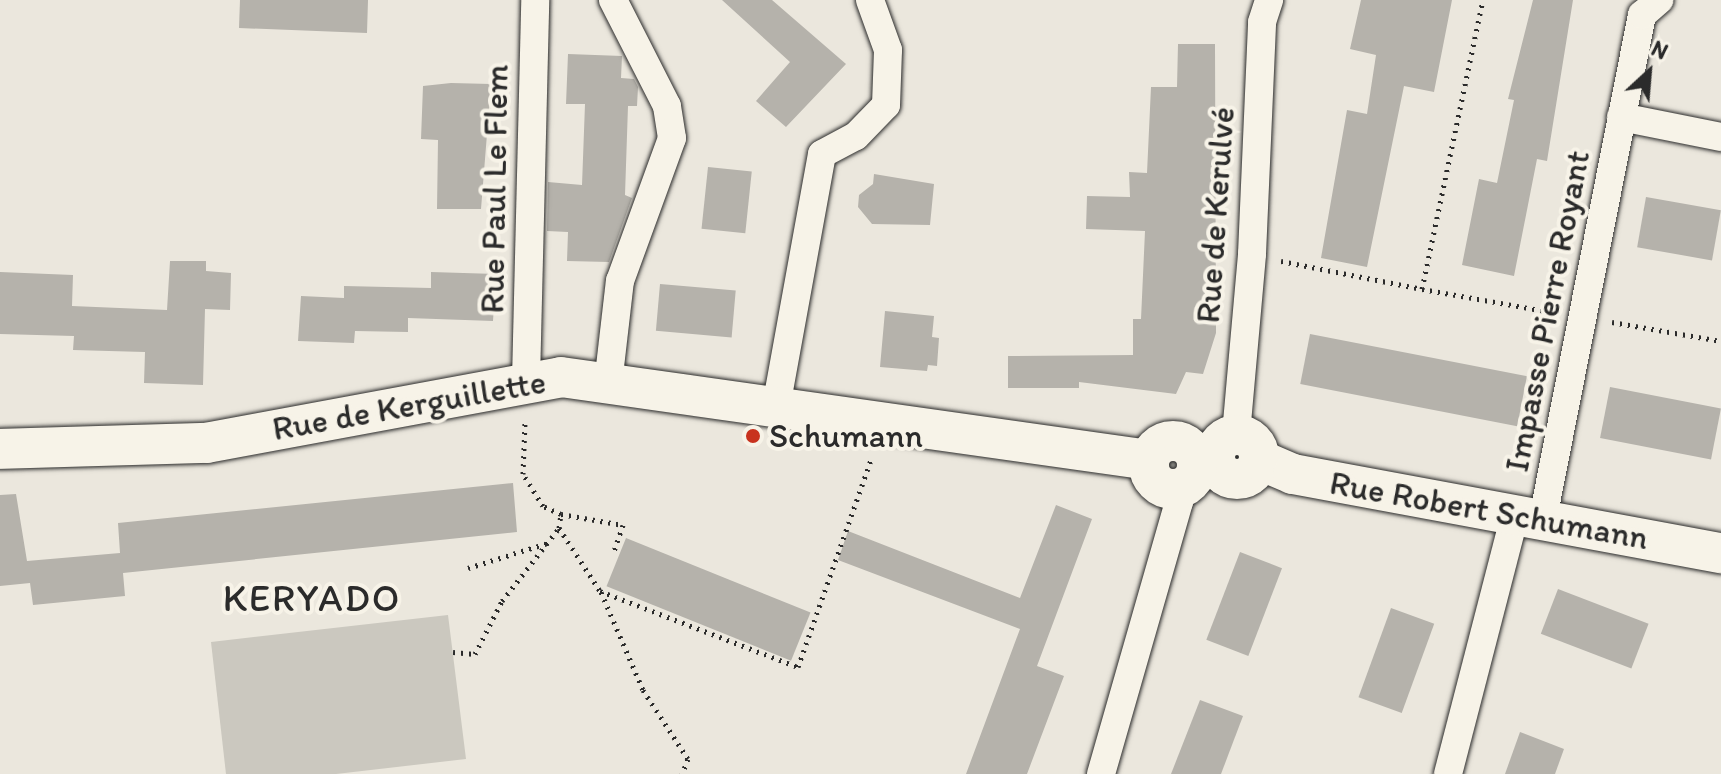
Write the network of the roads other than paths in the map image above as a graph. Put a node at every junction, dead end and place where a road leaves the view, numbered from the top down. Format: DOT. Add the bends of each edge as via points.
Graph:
graph roads {
  1 [pos="535,0"];
  2 [pos="613,0"];
  3 [pos="870,0"];
  4 [pos="1269,0"];
  5 [pos="1659,0"];
  6 [pos="1621,117"];
  7 [pos="1721,137"];
  8 [pos="526,380"];
  9 [pos="608,384"];
  10 [pos="776,407"];
  11 [pos="0,449"];
  12 [pos="1213,460"];
  13 [pos="1529,515"];
  14 [pos="1721,553"];
  15 [pos="1101,774"];
  16 [pos="1448,774"];
  1 -- 8 [label="street, Rue Paul Le Flem"];
  2 -- 9 [label="street" via="667,106 672,138 620,281"];
  3 -- 10 [label="street" via="888,50 886,105 856,136 822,154"];
  4 -- 12 [label="street, Rue de Kerulvé" via="1262,22 1252,254 1232,425"];
  5 -- 6 [label="street, Impasse Pierre Royant" via="1642,15"];
  6 -- 7 [label="street, Impasse Pierre Royant"];
  6 -- 13 [label="street, Impasse Pierre Royant"];
  8 -- 9 [label="street, Rue de Kerguillette" via="561,377"];
  8 -- 11 [label="street, Rue de Kerguillette" via="206,443"];
  9 -- 10 [label="street, Rue de Kerguillette"];
  10 -- 12 [label="street, Rue de Kerguillette" via="1149,460 1163,443"];
  12 -- 13 [label="street, Rue Robert Schumann"];
  12 -- 15 [label="street, Rue de Kerulvé" via="1179,502"];
  13 -- 14 [label="street, Rue Robert Schumann"];
  13 -- 16 [label="street, Impasse Pierre Royant"];
}
